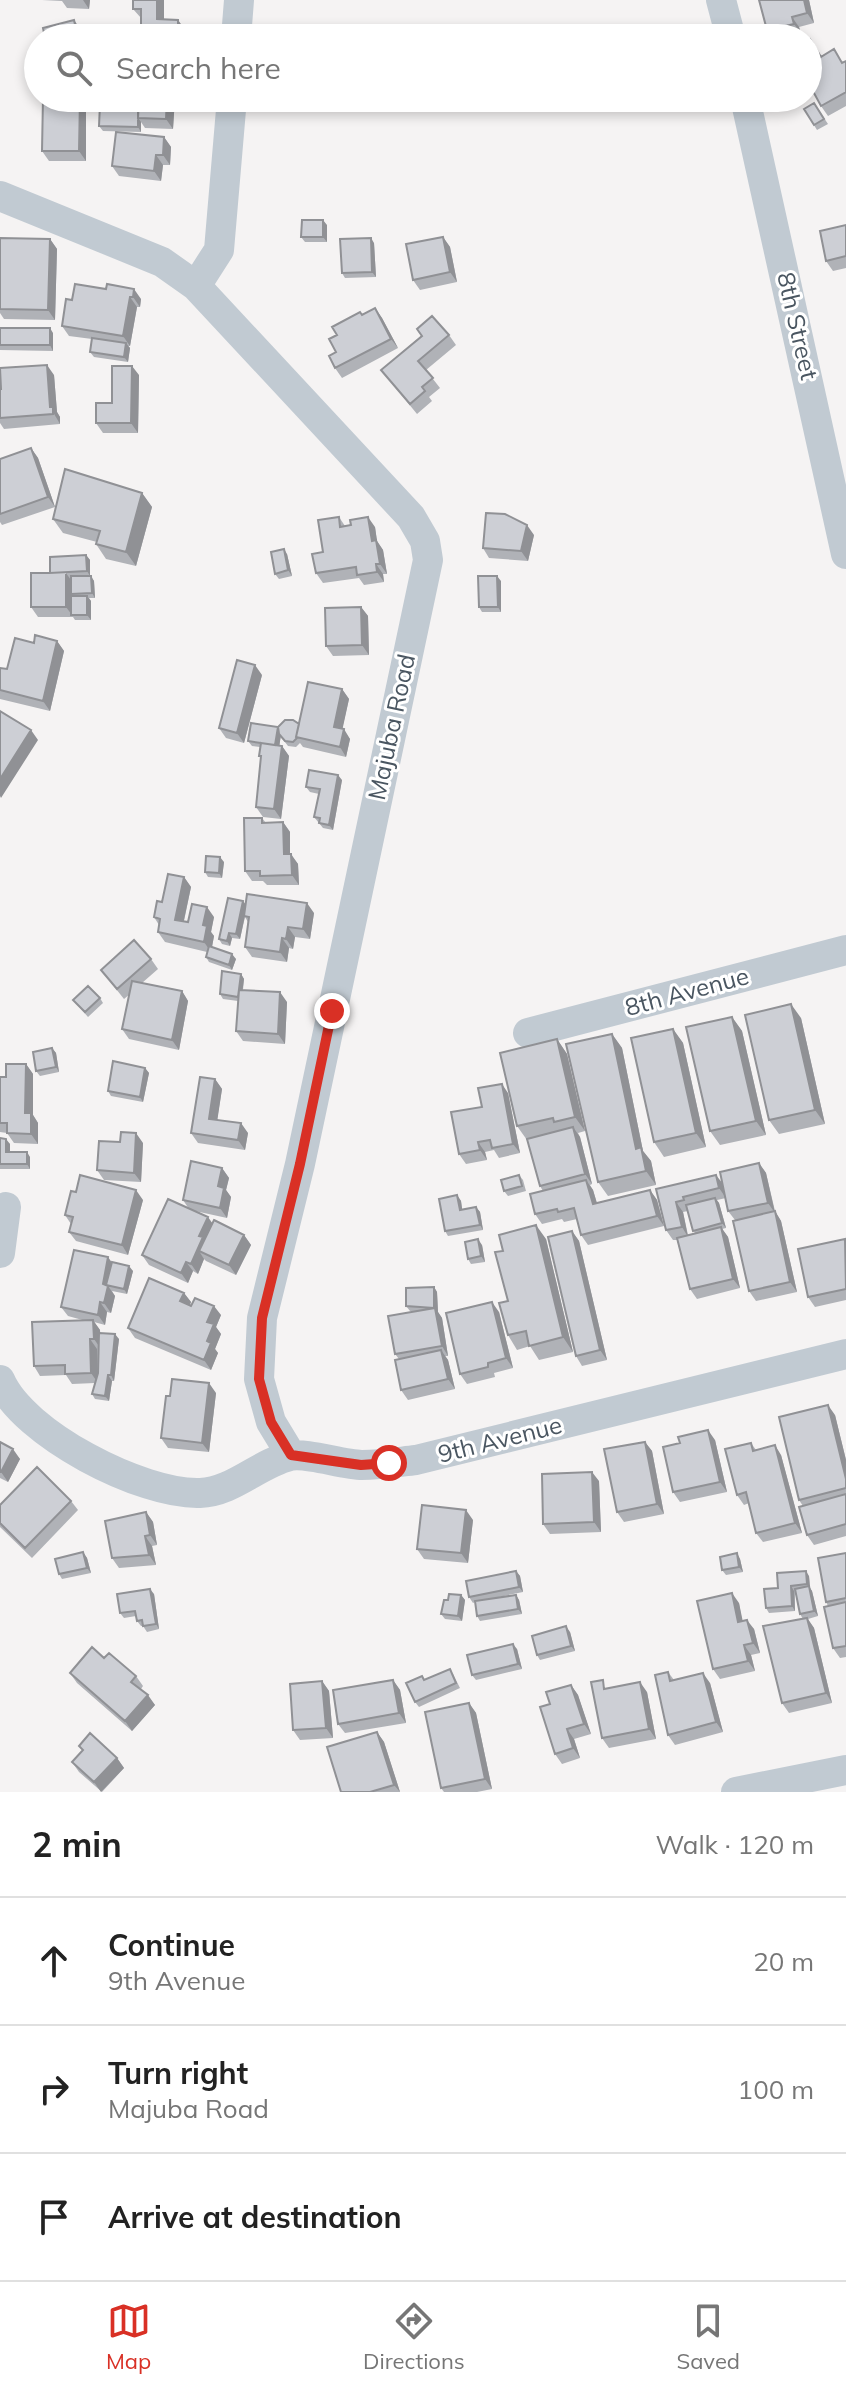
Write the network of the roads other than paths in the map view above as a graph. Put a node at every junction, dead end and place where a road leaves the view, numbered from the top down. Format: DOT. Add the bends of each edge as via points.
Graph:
graph roads {
  1 [pos="239,0"];
  2 [pos="721,0"];
  3 [pos="237,24"];
  4 [pos="727,24"];
  5 [pos="231,112"];
  6 [pos="748,112"];
  7 [pos="0,196"];
  8 [pos="196,286"];
  9 [pos="846,554"];
  10 [pos="846,950"];
  11 [pos="528,1033"];
  12 [pos="6,1207"];
  13 [pos="0,1253"];
  14 [pos="846,1354"];
  15 [pos="0,1380"];
  16 [pos="291,1455"];
  17 [pos="846,1770"];
  18 [pos="736,1792"];
  1 -- 3 [label="street"];
  2 -- 4 [label="street"];
  5 -- 8 [label="street" via="219,250"];
  6 -- 9 [label="street, 8th Street"];
  7 -- 8 [label="street, Majuba Road" via="162,262"];
  8 -- 16 [label="street, Majuba Road" via="411,517 425,541 428,560 300,1164 262,1318 259,1379 271,1422"];
  10 -- 11 [label="street, 8th Avenue"];
  12 -- 13 [label="street"];
  14 -- 16 [label="street, 9th Avenue" via="416,1460 361,1465"];
  15 -- 16 [label="street" via="25,1414 69,1446 105,1468 170,1489 200,1493 223,1488"];
  17 -- 18 [label="street"];
}
